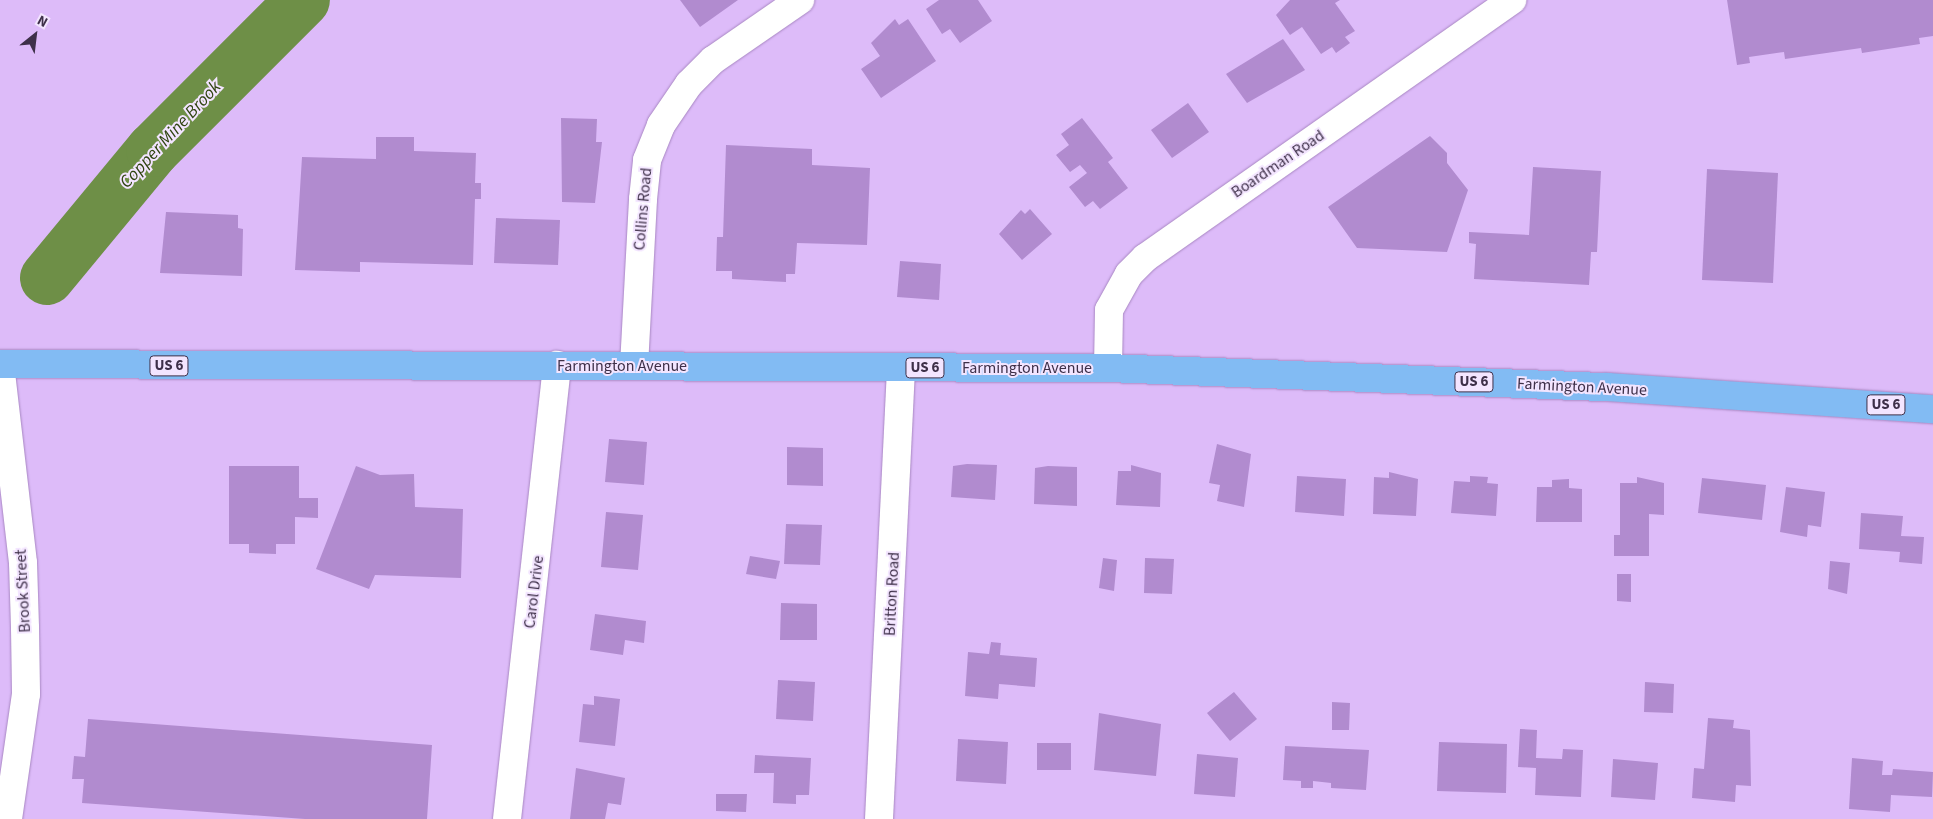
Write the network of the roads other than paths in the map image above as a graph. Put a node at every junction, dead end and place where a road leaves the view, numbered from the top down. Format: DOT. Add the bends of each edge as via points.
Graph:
graph roads {
  1 [pos="800,0"];
  2 [pos="1512,0"];
  3 [pos="0,364"];
  4 [pos="557,365"];
  5 [pos="634,366"];
  6 [pos="901,368"];
  7 [pos="1108,368"];
  8 [pos="1933,409"];
  9 [pos="8,819"];
  10 [pos="507,819"];
  11 [pos="879,819"];
  1 -- 5 [label="street, Collins Road" via="713,60 684,90 661,125 647,160"];
  2 -- 7 [label="street, Boardman Road" via="1145,258 1129,274 1109,310"];
  3 -- 4 [label="highway, Farmington Avenue / US 6"];
  3 -- 9 [label="street, Brook Street" via="22,554 25,628 26,694"];
  4 -- 5 [label="highway, Farmington Avenue / US 6"];
  4 -- 10 [label="street, Carol Drive"];
  5 -- 6 [label="highway, Farmington Avenue / US 6"];
  6 -- 7 [label="highway, Farmington Avenue / US 6"];
  6 -- 11 [label="street, Britton Road"];
  7 -- 8 [label="highway, Farmington Avenue / US 6" via="1608,387"];
}
